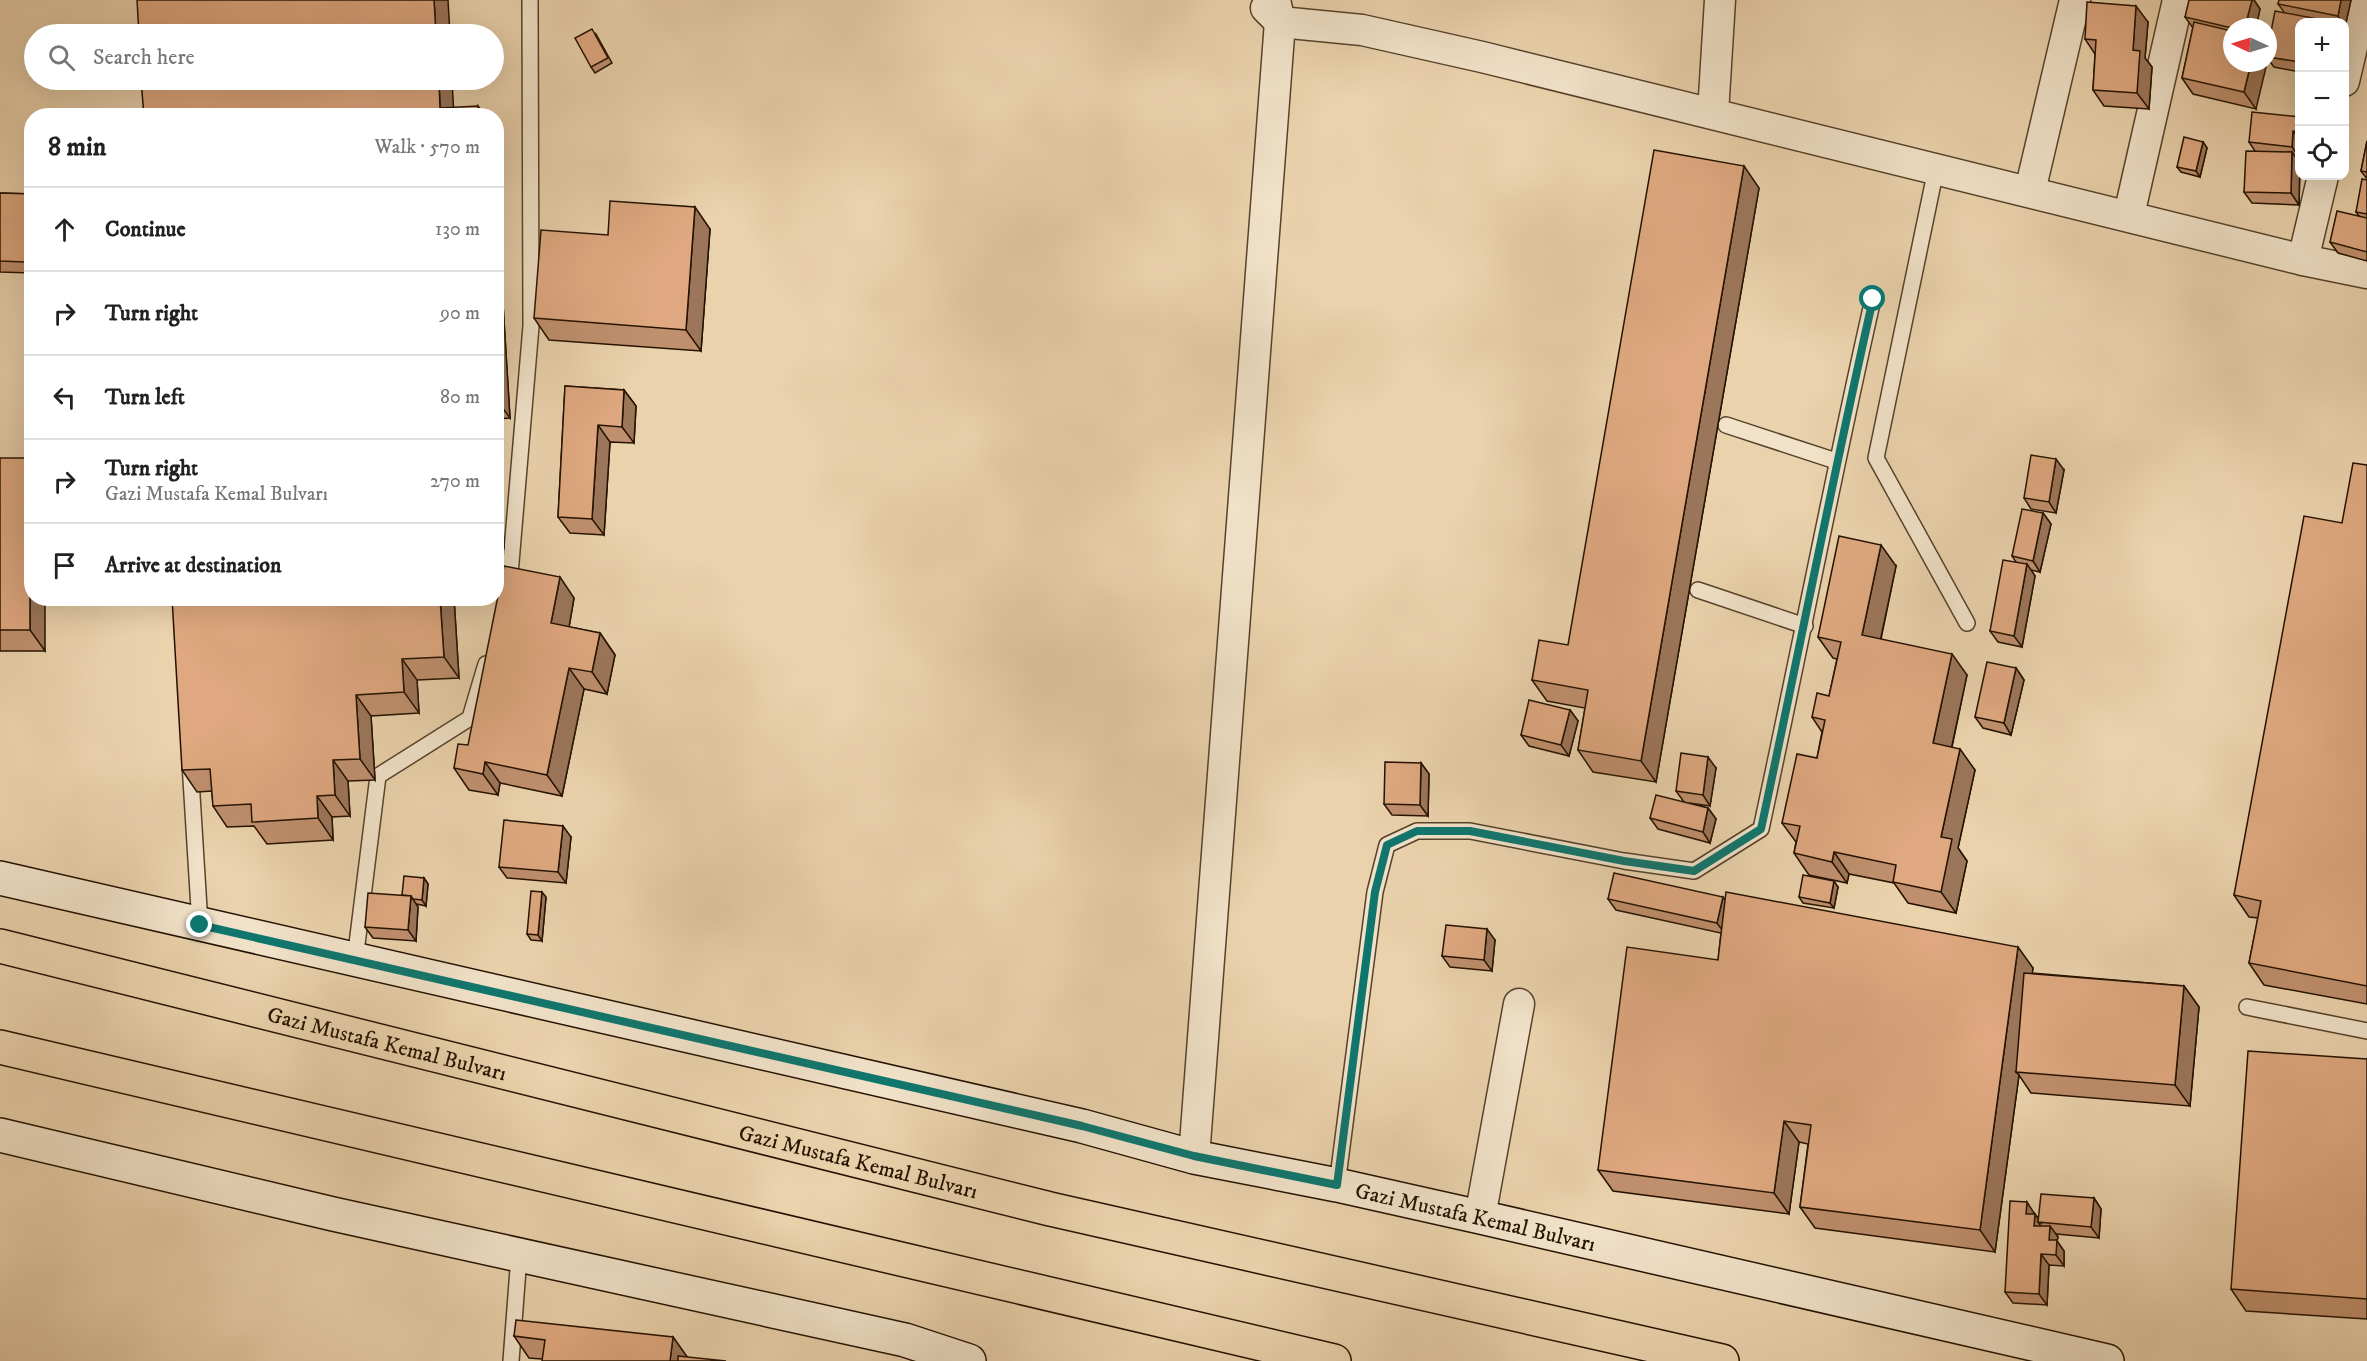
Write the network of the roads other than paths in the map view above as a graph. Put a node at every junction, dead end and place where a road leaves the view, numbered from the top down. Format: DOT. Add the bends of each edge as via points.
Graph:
graph roads {
  1 [pos="530,0"];
  2 [pos="1259,0"];
  3 [pos="1720,0"];
  4 [pos="2075,0"];
  5 [pos="2178,0"];
  6 [pos="2363,0"];
  7 [pos="1278,11"];
  8 [pos="2346,72"];
  9 [pos="1713,113"];
  10 [pos="1936,169"];
  11 [pos="2322,180"];
  12 [pos="2030,191"];
  13 [pos="2129,215"];
  14 [pos="2303,260"];
  15 [pos="2367,273"];
  16 [pos="1873,299"];
  17 [pos="1726,425"];
  18 [pos="1836,461"];
  19 [pos="1698,590"];
  20 [pos="505,597"];
  21 [pos="1967,623"];
  22 [pos="1804,626"];
  23 [pos="489,652"];
  24 [pos="189,750"];
  25 [pos="0,878"];
  26 [pos="200,925"];
  27 [pos="0,946"];
  28 [pos="356,960"];
  29 [pos="1519,1004"];
  30 [pos="2247,1007"];
  31 [pos="2367,1030"];
  32 [pos="0,1047"];
  33 [pos="0,1135"];
  34 [pos="1194,1156"];
  35 [pos="1337,1185"];
  36 [pos="1480,1217"];
  37 [pos="519,1256"];
  38 [pos="905,1350"];
  39 [pos="511,1361"];
  40 [pos="969,1361"];
  41 [pos="1334,1361"];
  42 [pos="1722,1361"];
  43 [pos="2107,1361"];
  1 -- 20 [label="lane" via="531,326"];
  2 -- 7 [label="street"];
  3 -- 9 [label="street"];
  4 -- 12 [label="street"];
  5 -- 13 [label="street"];
  6 -- 8 [label="street"];
  7 -- 9 [label="street"];
  7 -- 34 [label="street"];
  9 -- 10 [label="street"];
  10 -- 12 [label="street"];
  10 -- 21 [label="lane" via="1876,458"];
  11 -- 14 [label="street"];
  12 -- 13 [label="street"];
  13 -- 14 [label="street"];
  14 -- 15 [label="street"];
  16 -- 18 [label="lane"];
  17 -- 18 [label="lane"];
  18 -- 22 [label="lane"];
  19 -- 22 [label="lane"];
  22 -- 35 [label="lane" via="1761,829 1694,871 1470,831 1417,831 1387,845 1375,892"];
  23 -- 28 [label="lane" via="470,718 378,776"];
  24 -- 26 [label="lane"];
  25 -- 26 [label="street, Gazi Mustafa Kemal Bulvarı"];
  26 -- 28 [label="street, Gazi Mustafa Kemal Bulvarı"];
  27 -- 42 [label="highway, Gazi Mustafa Kemal Bulvarı" via="1050,1209"];
  28 -- 34 [label="street, Gazi Mustafa Kemal Bulvarı" via="1059,1121"];
  29 -- 36 [label="street"];
  30 -- 31 [label="lane"];
  32 -- 41 [label="highway"];
  33 -- 37 [label="street"];
  34 -- 35 [label="street, Gazi Mustafa Kemal Bulvarı"];
  35 -- 36 [label="street, Gazi Mustafa Kemal Bulvarı"];
  36 -- 43 [label="street, Gazi Mustafa Kemal Bulvarı"];
  37 -- 38 [label="street"];
  37 -- 39 [label="lane"];
  38 -- 40 [label="street"];
}
